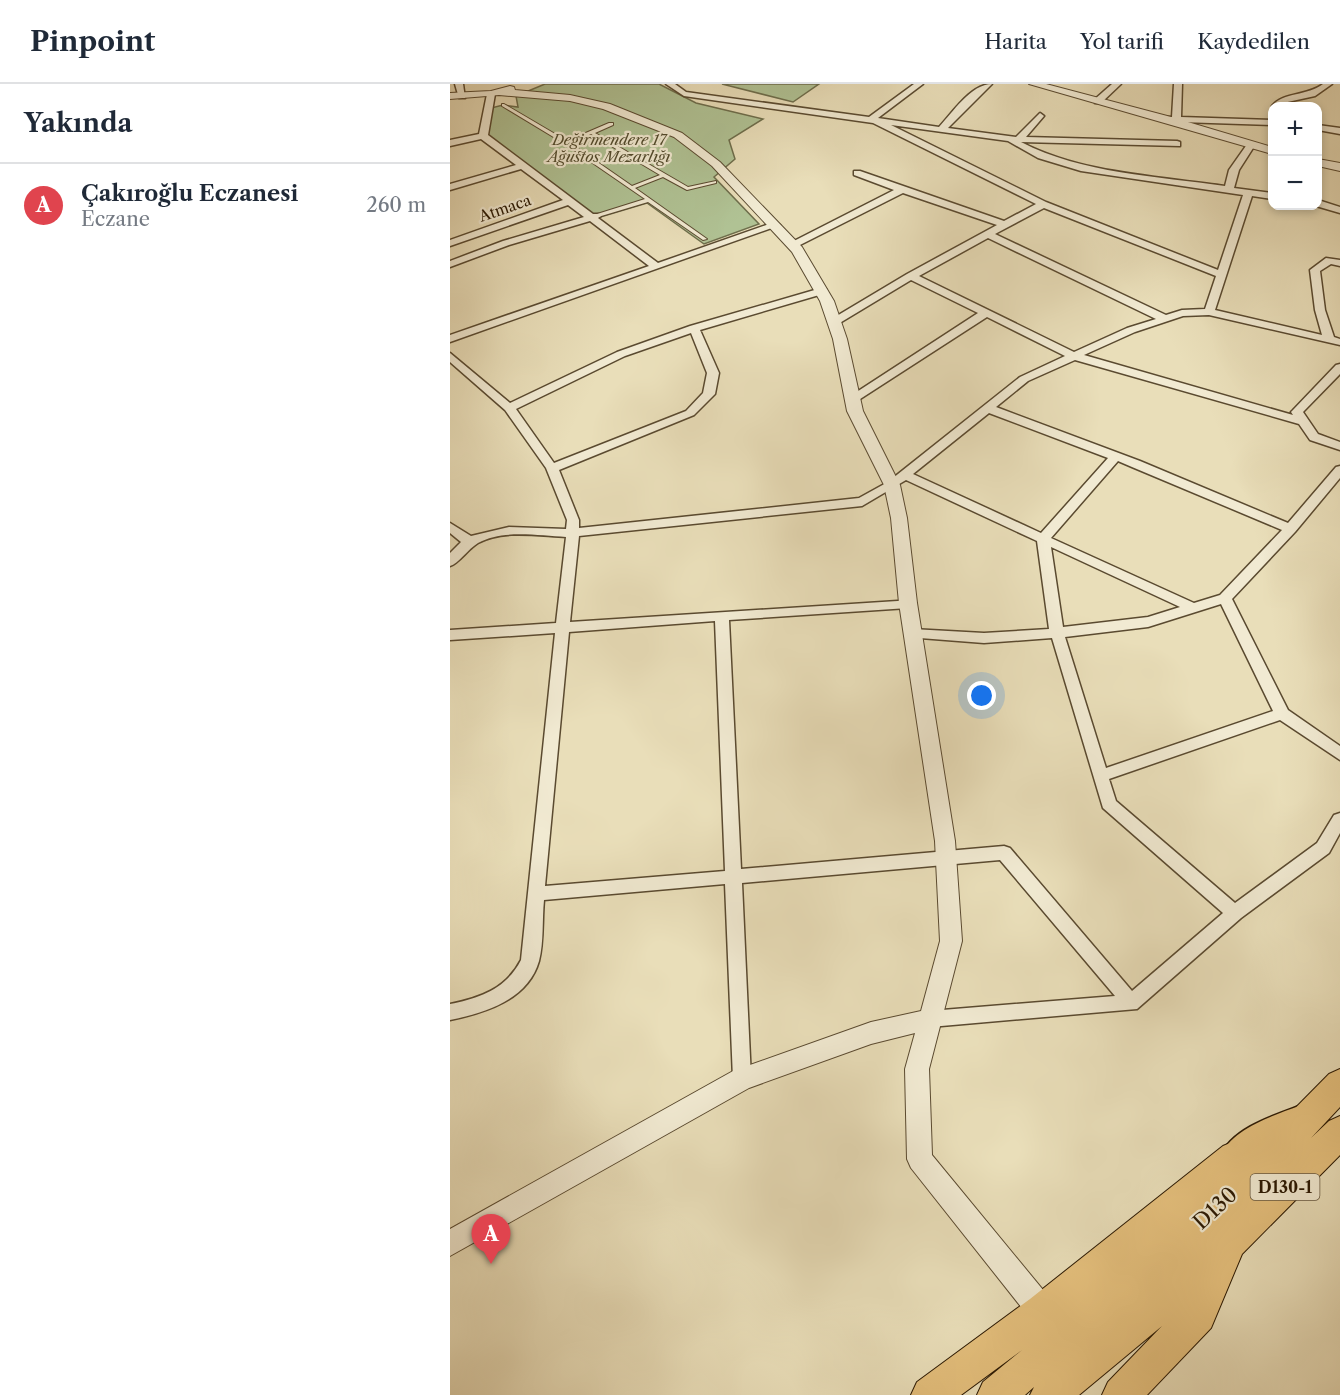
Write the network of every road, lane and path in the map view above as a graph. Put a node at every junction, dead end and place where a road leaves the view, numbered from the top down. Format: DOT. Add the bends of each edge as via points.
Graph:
graph roads {
  1 [pos="459,84"];
  2 [pos="530,84"];
  3 [pos="670,84"];
  4 [pos="919,84"];
  5 [pos="988,84"];
  6 [pos="1034,84"];
  7 [pos="1117,84"];
  8 [pos="1178,84"];
  9 [pos="1328,84"];
  10 [pos="450,96"];
  11 [pos="462,96"];
  12 [pos="497,97"];
  13 [pos="1098,101"];
  14 [pos="1279,102"];
  15 [pos="488,107"];
  16 [pos="1040,116"];
  17 [pos="872,119"];
  18 [pos="1173,120"];
  19 [pos="1268,123"];
  20 [pos="611,124"];
  21 [pos="1322,129"];
  22 [pos="941,130"];
  23 [pos="1340,131"];
  24 [pos="591,132"];
  25 [pos="483,136"];
  26 [pos="1013,140"];
  27 [pos="450,143"];
  28 [pos="567,143"];
  29 [pos="1177,144"];
  30 [pos="1251,145"];
  31 [pos="1268,150"];
  32 [pos="1322,164"];
  33 [pos="523,166"];
  34 [pos="1340,166"];
  35 [pos="857,173"];
  36 [pos="664,175"];
  37 [pos="714,183"];
  38 [pos="450,186"];
  39 [pos="631,188"];
  40 [pos="902,190"];
  41 [pos="1229,190"];
  42 [pos="1248,193"];
  43 [pos="1268,196"];
  44 [pos="648,200"];
  45 [pos="570,201"];
  46 [pos="1043,204"];
  47 [pos="1322,205"];
  48 [pos="1340,210"];
  49 [pos="594,217"];
  50 [pos="775,225"];
  51 [pos="1005,225"];
  52 [pos="988,234"];
  53 [pos="705,239"];
  54 [pos="450,243"];
  55 [pos="793,245"];
  56 [pos="1340,263"];
  57 [pos="450,264"];
  58 [pos="657,267"];
  59 [pos="1221,275"];
  60 [pos="911,276"];
  61 [pos="822,291"];
  62 [pos="1209,312"];
  63 [pos="986,313"];
  64 [pos="1165,319"];
  65 [pos="834,322"];
  66 [pos="694,328"];
  67 [pos="450,339"];
  68 [pos="1334,341"];
  69 [pos="450,356"];
  70 [pos="1074,356"];
  71 [pos="1337,373"];
  72 [pos="853,399"];
  73 [pos="509,408"];
  74 [pos="988,408"];
  75 [pos="1301,421"];
  76 [pos="1340,446"];
  77 [pos="1115,457"];
  78 [pos="552,468"];
  79 [pos="1340,470"];
  80 [pos="905,475"];
  81 [pos="892,485"];
  82 [pos="450,527"];
  83 [pos="1290,529"];
  84 [pos="572,533"];
  85 [pos="1043,538"];
  86 [pos="470,542"];
  87 [pos="450,562"];
  88 [pos="1225,598"];
  89 [pos="908,603"];
  90 [pos="1195,609"];
  91 [pos="722,616"];
  92 [pos="562,628"];
  93 [pos="1057,633"];
  94 [pos="912,634"];
  95 [pos="450,635"];
  96 [pos="1282,714"];
  97 [pos="1340,754"];
  98 [pos="1101,776"];
  99 [pos="1340,819"];
  100 [pos="946,857"];
  101 [pos="734,876"];
  102 [pos="538,894"];
  103 [pos="1235,913"];
  104 [pos="1131,1003"];
  105 [pos="450,1012"];
  106 [pos="930,1019"];
  107 [pos="742,1079"];
  108 [pos="1340,1084"];
  109 [pos="1329,1122"];
  110 [pos="1234,1157"];
  111 [pos="1230,1242"];
  112 [pos="450,1243"];
  113 [pos="1043,1312"];
  114 [pos="930,1395"];
  115 [pos="996,1395"];
  116 [pos="1049,1395"];
  117 [pos="1120,1395"];
  1 -- 11 [label="street"];
  2 -- 12 [label="street"];
  3 -- 17 [label="street" via="684,94"];
  4 -- 17 [label="street"];
  5 -- 22 [label="street"];
  6 -- 13 [label="street"];
  7 -- 13 [label="street"];
  8 -- 18 [label="street"];
  9 -- 14 [label="street"];
  10 -- 11 [label="street"];
  11 -- 12 [label="street"];
  12 -- 15 [label="street"];
  12 -- 15 [label="street"];
  12 -- 28 [label="lane"];
  12 -- 50 [label="street" via="570,98 606,106 678,135 716,164"];
  13 -- 18 [label="street"];
  15 -- 25 [label="street"];
  16 -- 26 [label="street"];
  17 -- 22 [label="street"];
  17 -- 46 [label="street"];
  18 -- 19 [label="street"];
  18 -- 30 [label="street"];
  20 -- 24 [label="lane"];
  21 -- 23 [label="street"];
  22 -- 26 [label="street"];
  24 -- 28 [label="lane"];
  24 -- 36 [label="lane"];
  25 -- 27 [label="street"];
  25 -- 33 [label="street"];
  26 -- 29 [label="street"];
  26 -- 41 [label="street" via="1041,156 1081,168"];
  28 -- 39 [label="lane"];
  30 -- 31 [label="street"];
  30 -- 41 [label="street" via="1234,170"];
  32 -- 34 [label="street"];
  33 -- 38 [label="street"];
  33 -- 45 [label="street"];
  35 -- 40 [label="street"];
  36 -- 37 [label="lane" via="687,189"];
  36 -- 39 [label="lane"];
  39 -- 44 [label="lane"];
  40 -- 51 [label="street"];
  40 -- 55 [label="street"];
  41 -- 42 [label="street"];
  42 -- 43 [label="street"];
  42 -- 59 [label="street"];
  44 -- 49 [label="lane"];
  44 -- 53 [label="lane"];
  45 -- 49 [label="street"];
  45 -- 54 [label="street, Atmaca"];
  46 -- 51 [label="street"];
  46 -- 59 [label="street"];
  47 -- 48 [label="street"];
  49 -- 57 [label="street"];
  49 -- 58 [label="street"];
  50 -- 55 [label="street"];
  50 -- 58 [label="street"];
  51 -- 52 [label="street"];
  52 -- 60 [label="street"];
  52 -- 64 [label="street"];
  55 -- 61 [label="street"];
  56 -- 68 [label="street" via="1330,260 1315,270 1320,310"];
  58 -- 67 [label="street"];
  59 -- 62 [label="street"];
  60 -- 63 [label="street"];
  60 -- 65 [label="street"];
  61 -- 65 [label="street"];
  61 -- 66 [label="street"];
  62 -- 64 [label="street" via="1182,313"];
  62 -- 68 [label="street"];
  63 -- 70 [label="street"];
  63 -- 72 [label="street"];
  64 -- 70 [label="street"];
  65 -- 72 [label="street"];
  66 -- 73 [label="street" via="621,354"];
  66 -- 78 [label="street" via="713,373 709,394 690,413"];
  69 -- 73 [label="street"];
  70 -- 74 [label="street" via="1024,379"];
  70 -- 75 [label="street"];
  71 -- 75 [label="street" via="1296,412"];
  72 -- 81 [label="street" via="855,411"];
  73 -- 78 [label="street"];
  74 -- 77 [label="street"];
  74 -- 80 [label="street"];
  75 -- 76 [label="street" via="1314,437"];
  77 -- 83 [label="street"];
  77 -- 85 [label="street"];
  78 -- 84 [label="street" via="573,520"];
  79 -- 83 [label="street"];
  80 -- 81 [label="street"];
  80 -- 85 [label="street"];
  81 -- 84 [label="street" via="862,502"];
  81 -- 89 [label="street"];
  82 -- 86 [label="street"];
  83 -- 88 [label="street"];
  84 -- 86 [label="street" via="509,531"];
  84 -- 92 [label="street"];
  85 -- 90 [label="street"];
  85 -- 93 [label="street"];
  86 -- 87 [label="street"];
  88 -- 90 [label="street"];
  88 -- 96 [label="street"];
  89 -- 91 [label="street"];
  89 -- 94 [label="street"];
  90 -- 93 [label="street" via="1148,622"];
  91 -- 92 [label="street"];
  91 -- 101 [label="street"];
  92 -- 95 [label="street"];
  92 -- 102 [label="street"];
  93 -- 94 [label="street" via="984,638"];
  93 -- 98 [label="street"];
  94 -- 100 [label="street"];
  96 -- 97 [label="street"];
  96 -- 98 [label="street"];
  98 -- 103 [label="street" via="1109,804"];
  99 -- 103 [label="street" via="1323,848"];
  100 -- 101 [label="street"];
  100 -- 104 [label="street" via="1004,853"];
  100 -- 106 [label="street" via="951,941"];
  101 -- 102 [label="street"];
  101 -- 107 [label="street"];
  102 -- 105 [label="street" via="530,961 524,976 481,1006"];
  103 -- 104 [label="street"];
  104 -- 106 [label="street"];
  106 -- 107 [label="street" via="871,1033"];
  106 -- 113 [label="street" via="917,1069 920,1159"];
  107 -- 112 [label="street"];
  108 -- 109 [label="highway, D130-1"];
  109 -- 110 [label="main road" via="1255,1141"];
  109 -- 111 [label="highway, D130-1"];
  109 -- 115 [label="highway, D130" via="1271,1158 1207,1218"];
  110 -- 113 [label="highway"];
  111 -- 116 [label="highway, D130-1" via="1129,1332"];
  111 -- 117 [label="highway" via="1198,1314"];
  113 -- 114 [label="highway"];
}
